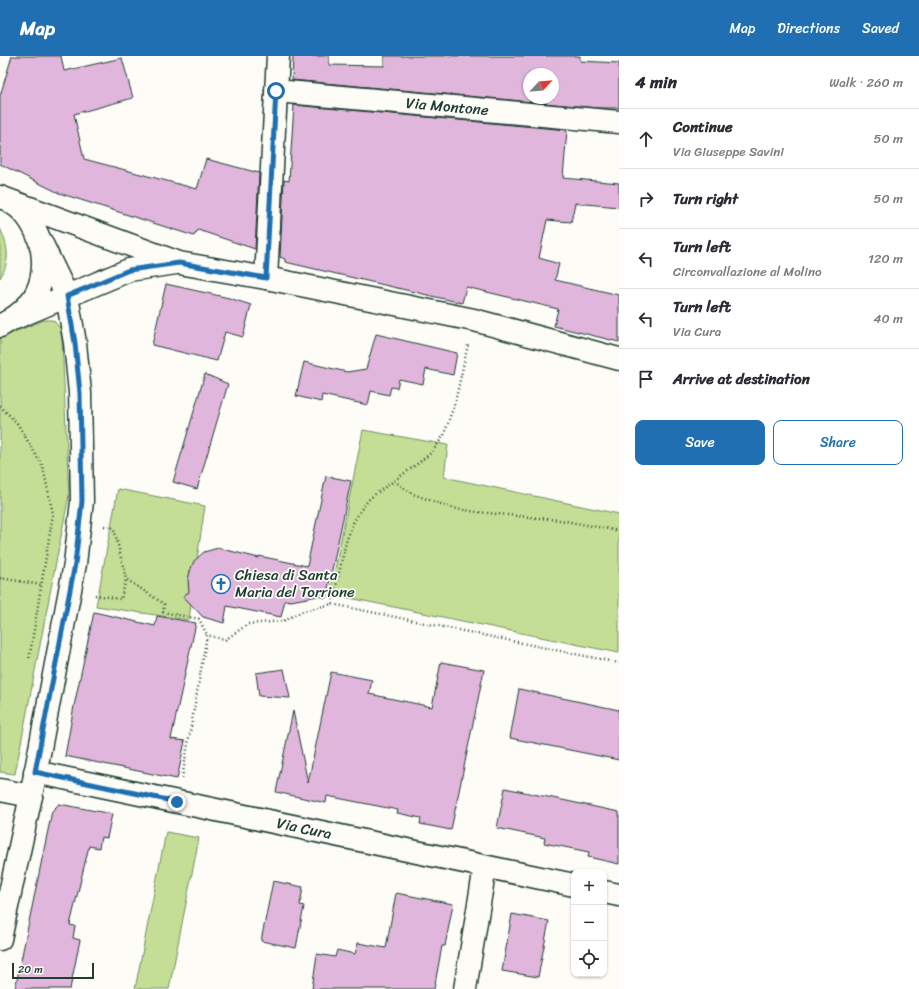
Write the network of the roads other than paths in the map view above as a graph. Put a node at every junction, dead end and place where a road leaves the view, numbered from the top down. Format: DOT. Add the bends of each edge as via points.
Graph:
graph roads {
  1 [pos="278,56"];
  2 [pos="276,91"];
  3 [pos="619,122"];
  4 [pos="0,197"];
  5 [pos="40,240"];
  6 [pos="179,263"];
  7 [pos="266,278"];
  8 [pos="67,296"];
  9 [pos="8,322"];
  10 [pos="619,359"];
  11 [pos="35,772"];
  12 [pos="0,790"];
  13 [pos="31,796"];
  14 [pos="485,867"];
  15 [pos="571,884"];
  16 [pos="607,893"];
  17 [pos="619,895"];
  18 [pos="0,939"];
  19 [pos="465,989"];
  1 -- 2 [label="street"];
  2 -- 3 [label="street, Via Montone"];
  2 -- 7 [label="street"];
  4 -- 5 [label="street" via="14,204 30,220"];
  4 -- 6 [label="street"];
  5 -- 8 [label="street"];
  5 -- 9 [label="street" via="44,262 40,285 30,303"];
  6 -- 7 [label="street"];
  6 -- 8 [label="street" via="129,270"];
  7 -- 10 [label="street" via="474,320"];
  8 -- 9 [label="street"];
  8 -- 11 [label="street" via="80,393 82,501 75,564"];
  11 -- 13 [label="street"];
  11 -- 14 [label="street, Via Cura"];
  12 -- 13 [label="street"];
  13 -- 18 [label="street"];
  14 -- 15 [label="street, Via Cura"];
  14 -- 19 [label="street"];
  16 -- 17 [label="street"];
}
